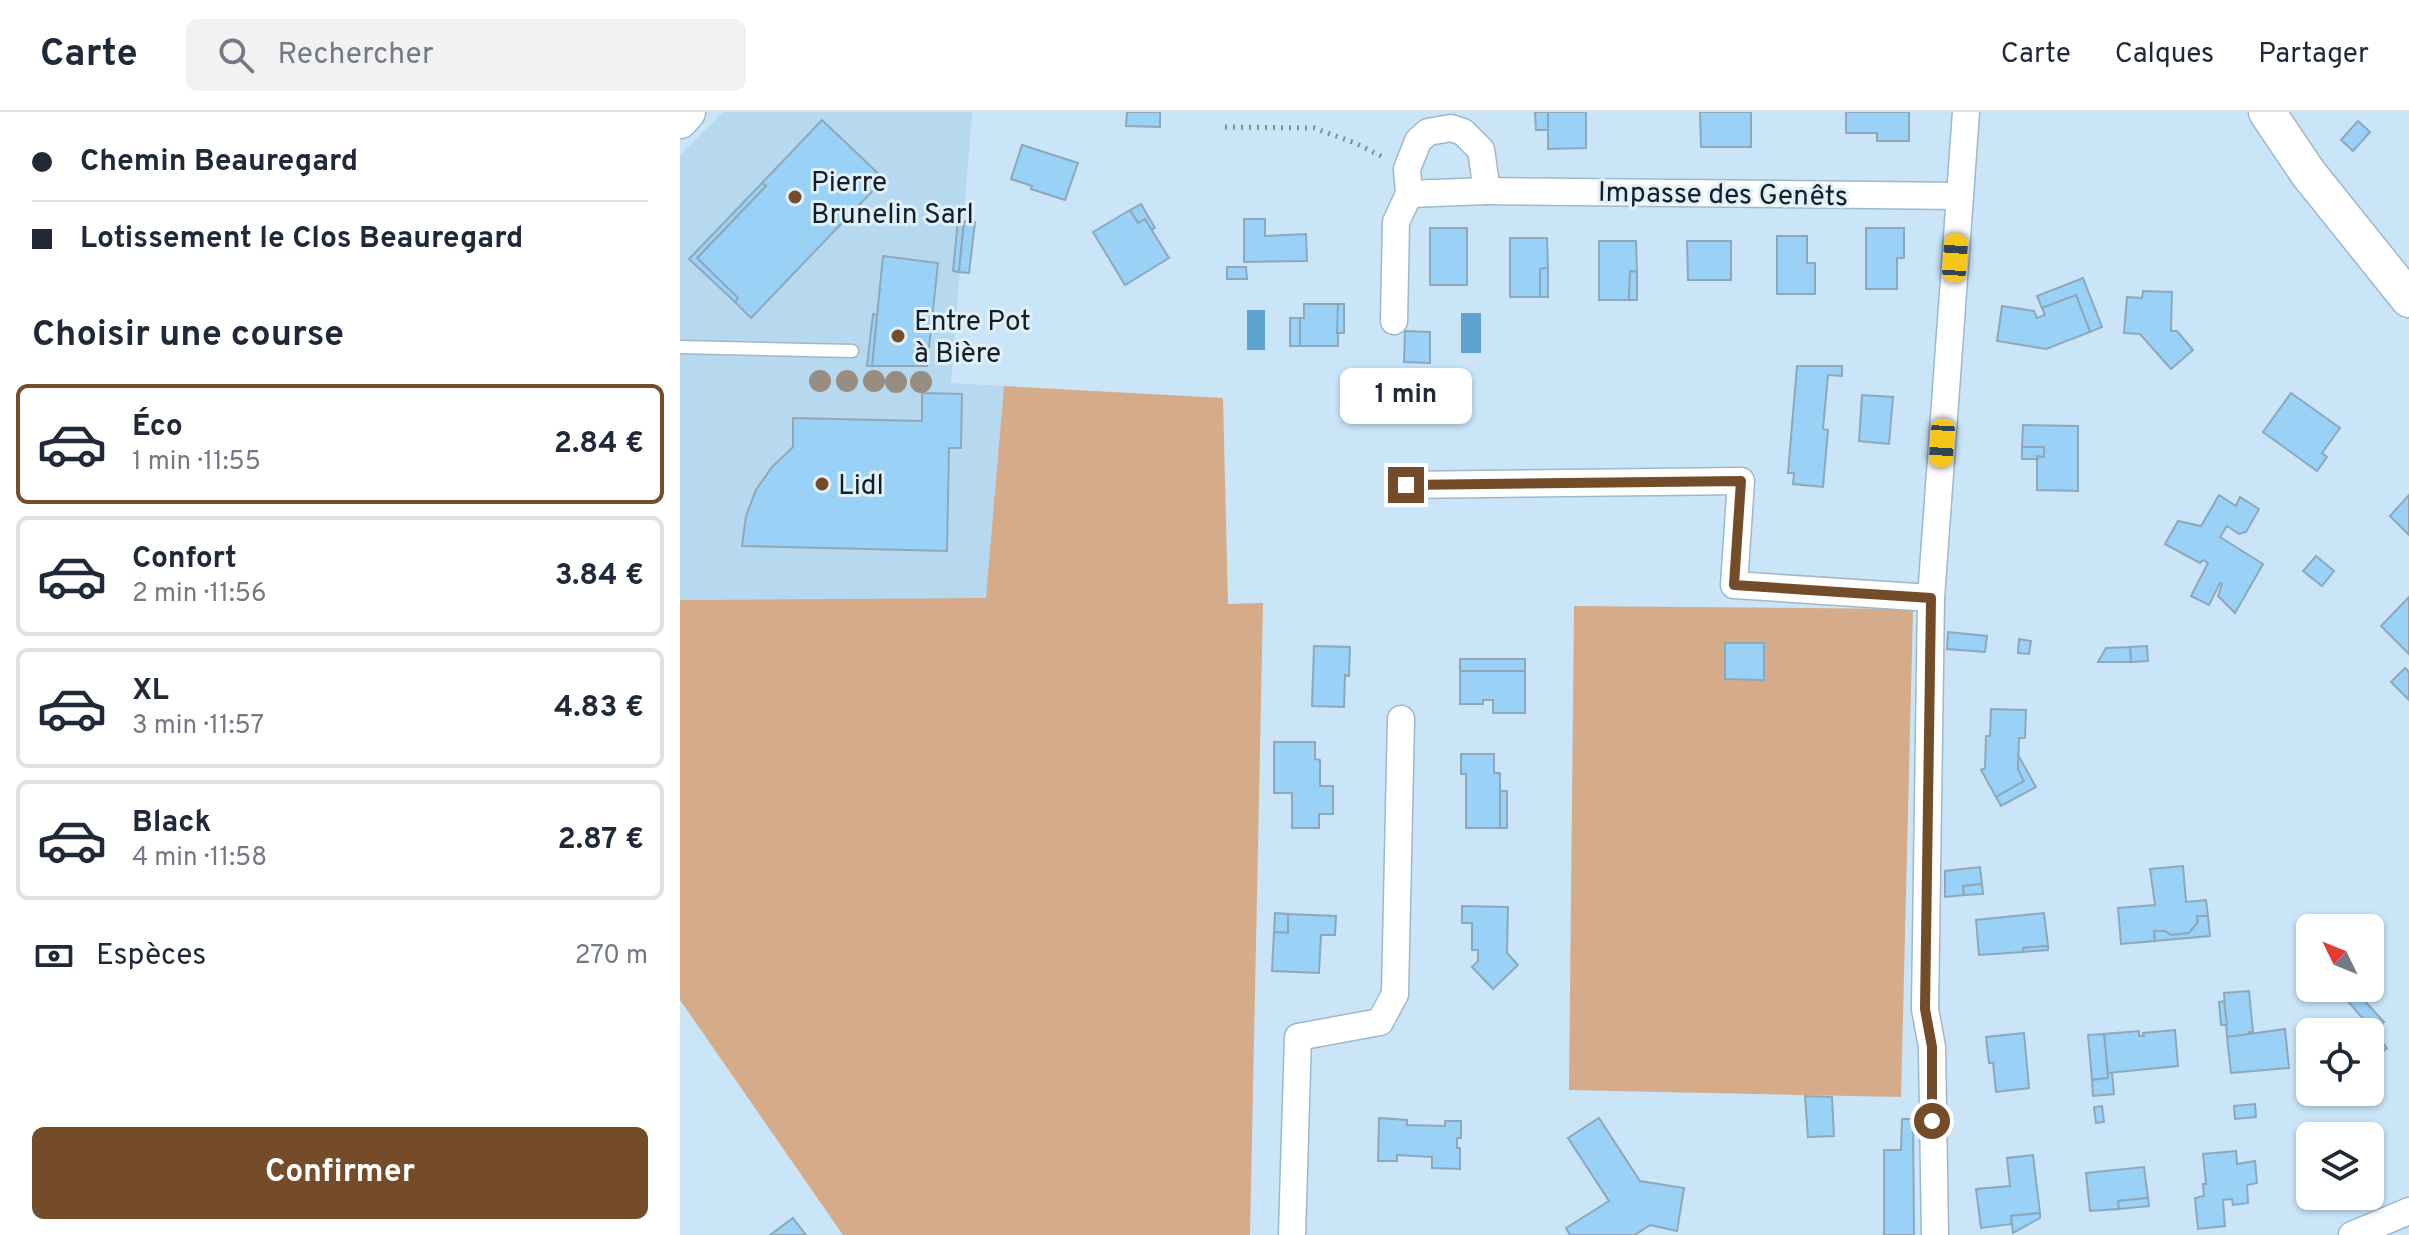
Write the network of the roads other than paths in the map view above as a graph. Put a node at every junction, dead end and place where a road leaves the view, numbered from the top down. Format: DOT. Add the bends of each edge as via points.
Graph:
graph roads {
  1 [pos="687,112"];
  2 [pos="1966,112"];
  3 [pos="2267,112"];
  4 [pos="680,120"];
  5 [pos="1408,182"];
  6 [pos="1487,191"];
  7 [pos="1960,196"];
  8 [pos="2409,299"];
  9 [pos="1394,321"];
  10 [pos="680,347"];
  11 [pos="852,351"];
  12 [pos="1406,485"];
  13 [pos="1931,598"];
  14 [pos="1401,719"];
  15 [pos="2409,1211"];
  16 [pos="1292,1235"];
  17 [pos="1935,1235"];
  18 [pos="2352,1235"];
  1 -- 4 [label="street"];
  2 -- 7 [label="street"];
  3 -- 8 [label="street" via="2308,173"];
  5 -- 6 [label="street, Impasse des Genêts"];
  5 -- 6 [label="street" via="1418,141 1428,132 1451,128 1481,150"];
  5 -- 9 [label="street" via="1396,222"];
  6 -- 7 [label="street, Impasse des Genêts"];
  7 -- 13 [label="street"];
  10 -- 11 [label="lane"];
  12 -- 13 [label="street" via="1741,481 1734,585"];
  13 -- 17 [label="street" via="1925,1009 1932,1047"];
  14 -- 16 [label="street" via="1395,994 1380,1022 1298,1037"];
  15 -- 18 [label="street"];
}
